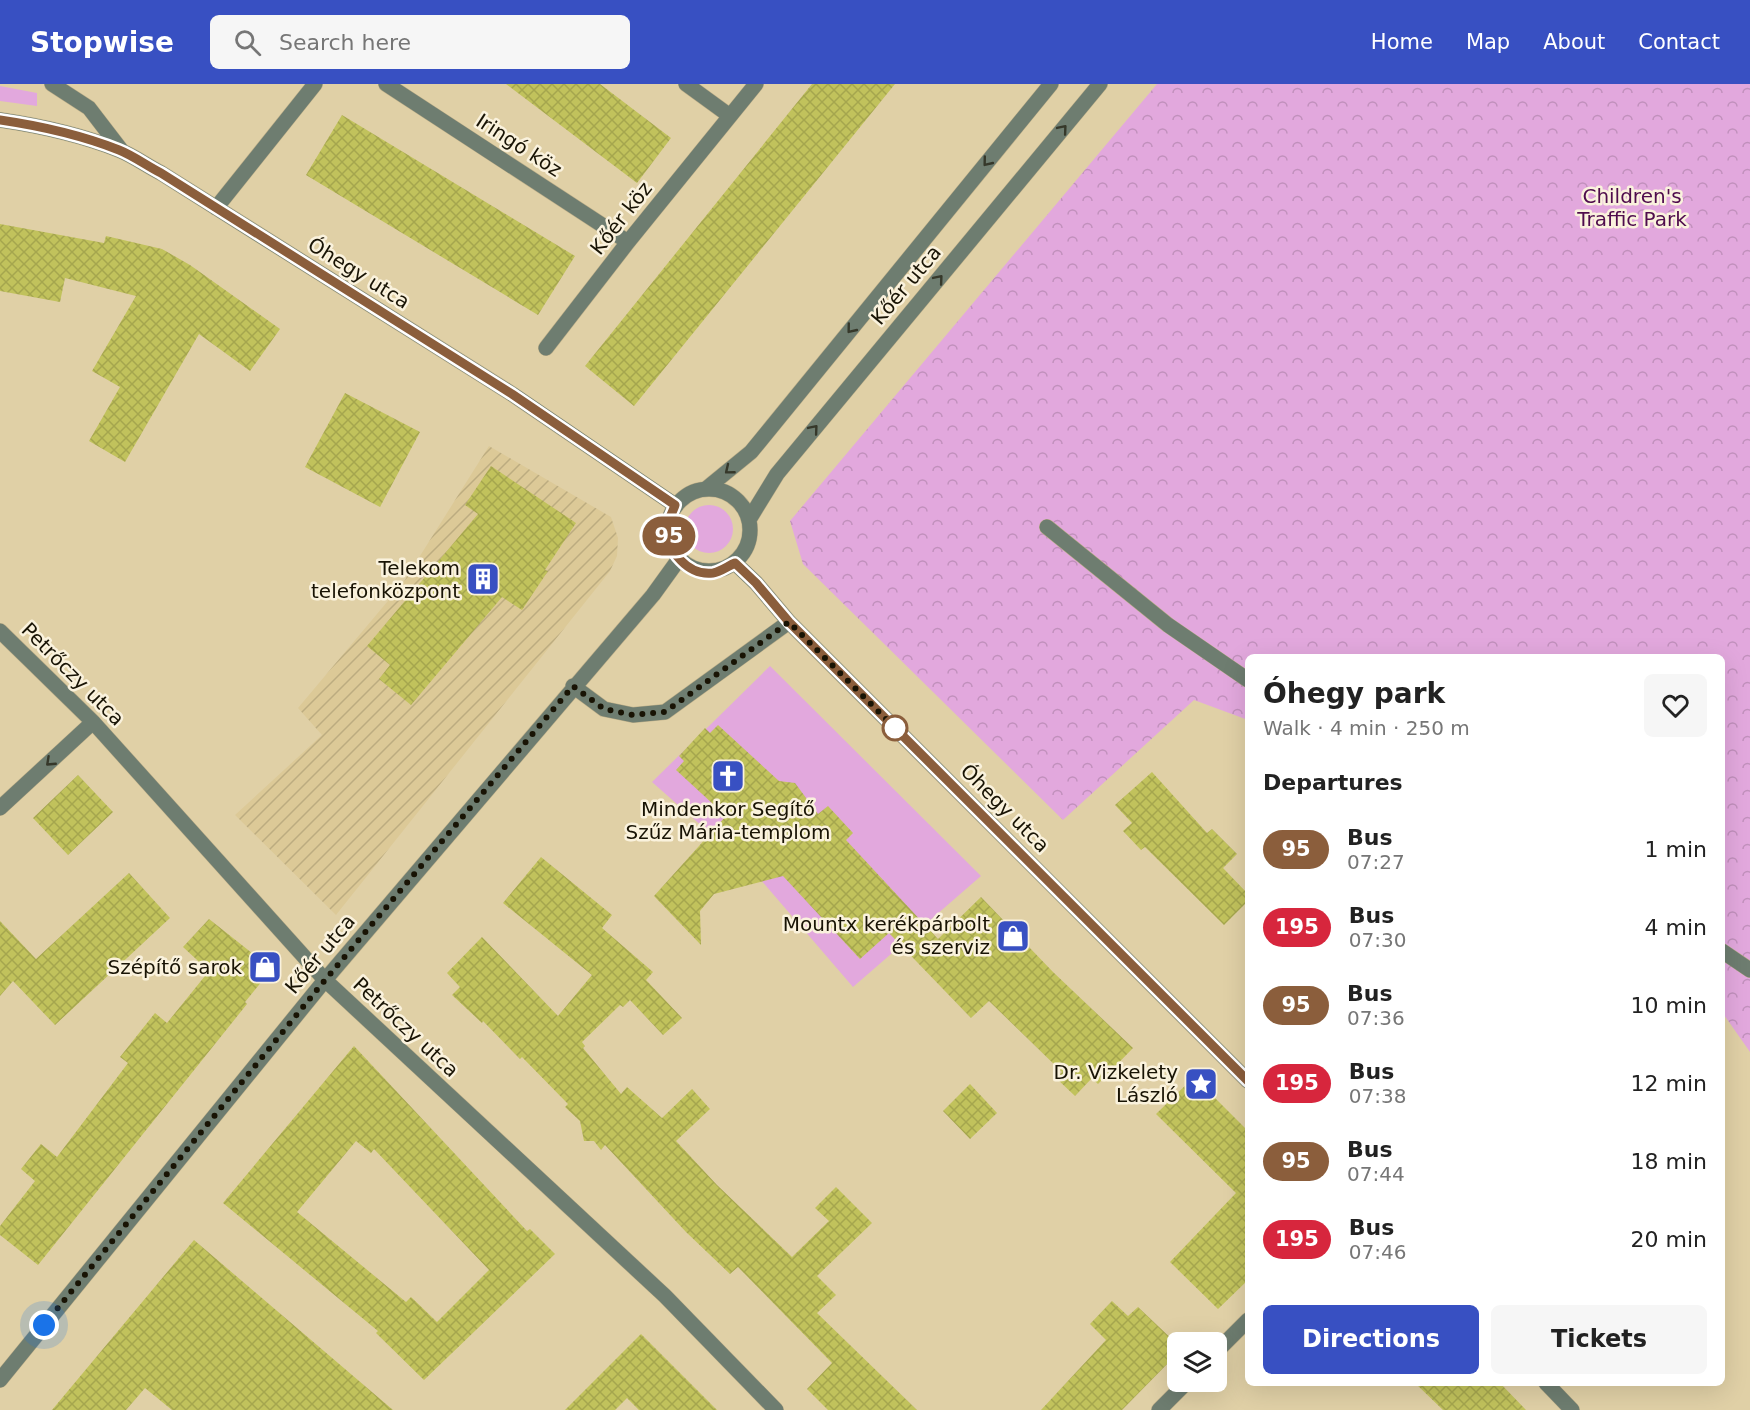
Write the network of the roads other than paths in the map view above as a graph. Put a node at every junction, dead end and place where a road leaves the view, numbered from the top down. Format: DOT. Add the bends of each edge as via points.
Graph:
graph roads {
  1 [pos="52,84"];
  2 [pos="315,84"];
  3 [pos="386,84"];
  4 [pos="686,84"];
  5 [pos="756,84"];
  6 [pos="1051,84"];
  7 [pos="1100,84"];
  8 [pos="730,116"];
  9 [pos="0,120"];
  10 [pos="122,151"];
  11 [pos="216,208"];
  12 [pos="628,242"];
  13 [pos="546,348"];
  14 [pos="707,488"];
  15 [pos="675,505"];
  16 [pos="750,518"];
  17 [pos="1047,526"];
  18 [pos="679,559"];
  19 [pos="735,563"];
  20 [pos="789,622"];
  21 [pos="0,631"];
  22 [pos="1245,678"];
  23 [pos="573,686"];
  24 [pos="93,722"];
  25 [pos="0,808"];
  26 [pos="1725,953"];
  27 [pos="1750,970"];
  28 [pos="325,980"];
  29 [pos="1245,1078"];
  30 [pos="1245,1323"];
  31 [pos="1227,1341"];
  32 [pos="0,1380"];
  33 [pos="1549,1386"];
  34 [pos="1177,1392"];
  35 [pos="776,1410"];
  36 [pos="1159,1410"];
  37 [pos="1572,1410"];
  1 -- 10 [label="street" via="88,108"];
  2 -- 11 [label="street"];
  3 -- 12 [label="street, Iringó köz"];
  4 -- 8 [label="street"];
  5 -- 8 [label="street, Kőér köz"];
  6 -- 14 [label="street, Kőér utca, one-way" via="751,452"];
  16 -- 7 [label="street, Kőér utca, one-way" via="777,474"];
  8 -- 12 [label="street, Kőér köz"];
  9 -- 10 [label="street, Óhegy utca" via="35,125"];
  10 -- 11 [label="street, Óhegy utca"];
  11 -- 15 [label="street, Óhegy utca" via="512,394"];
  12 -- 13 [label="street, Kőér köz"];
  14 -- 15 [label="street" via="693,491"];
  14 -- 16 [label="street" via="735,496"];
  15 -- 18 [label="street" via="667,526 670,545"];
  16 -- 19 [label="street" via="751,535"];
  17 -- 22 [label="street" via="1168,625"];
  18 -- 19 [label="street" via="696,570 713,573"];
  18 -- 23 [label="street, Kőér utca"];
  19 -- 20 [label="street, Óhegy utca"];
  20 -- 23 [label="street" via="665,712 633,715 604,709"];
  20 -- 29 [label="street, Óhegy utca"];
  21 -- 24 [label="street, Petrőczy utca"];
  23 -- 28 [label="street, Kőér utca"];
  24 -- 25 [label="street, one-way"];
  24 -- 28 [label="street, Petrőczy utca"];
  26 -- 27 [label="street"];
  28 -- 32 [label="street, Kőér utca"];
  28 -- 35 [label="street, Petrőczy utca" via="665,1296"];
  30 -- 31 [label="street"];
  33 -- 37 [label="street"];
  34 -- 36 [label="street"];
}
